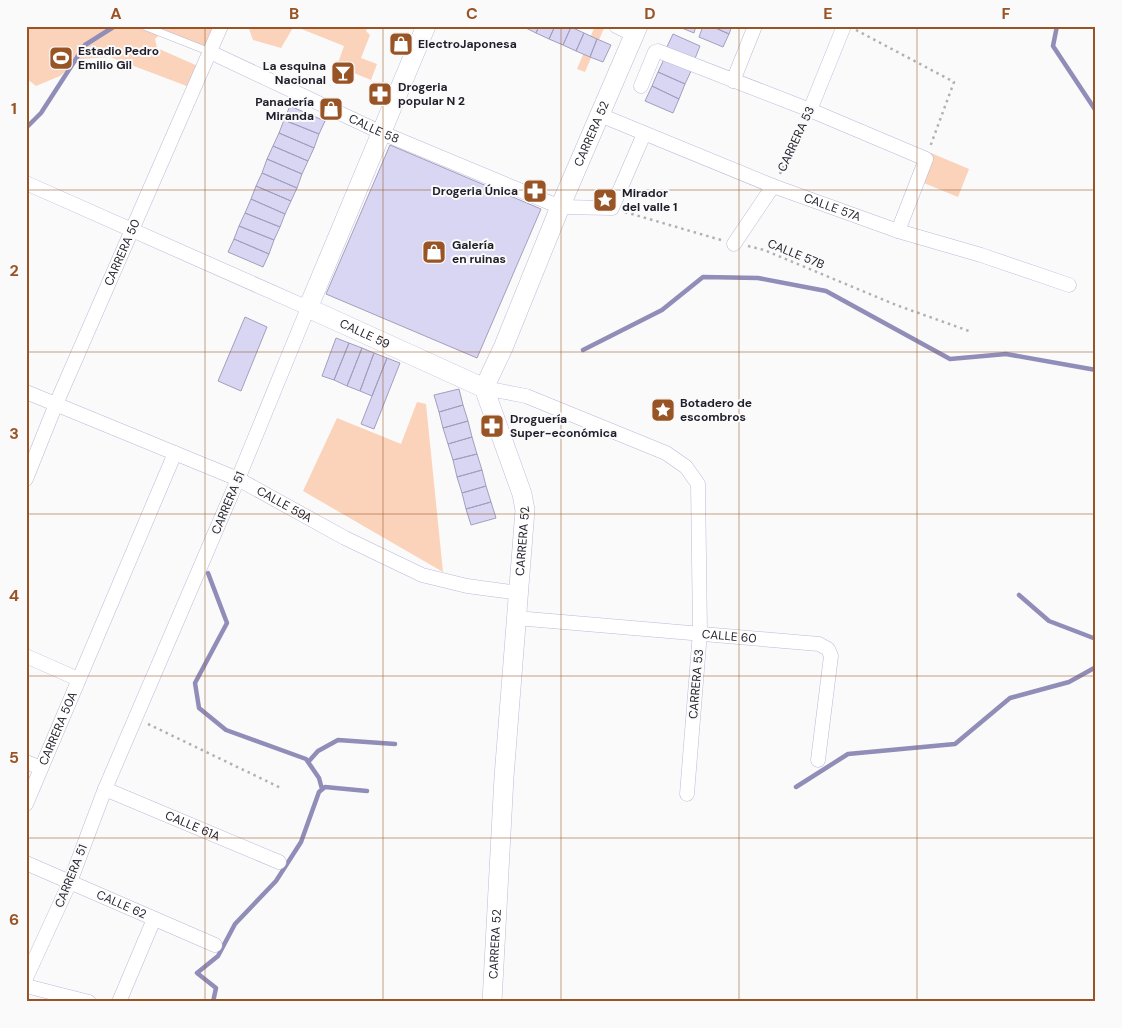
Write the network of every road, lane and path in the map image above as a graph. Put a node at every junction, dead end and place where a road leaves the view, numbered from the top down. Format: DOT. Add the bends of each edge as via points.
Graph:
graph roads {
  1 [pos="144,26"];
  2 [pos="221,26"];
  3 [pos="426,26"];
  4 [pos="616,26"];
  5 [pos="754,26"];
  6 [pos="844,26"];
  7 [pos="848,26"];
  8 [pos="636,30"];
  9 [pos="210,52"];
  10 [pos="733,80"];
  11 [pos="641,86"];
  12 [pos="810,110"];
  13 [pos="600,115"];
  14 [pos="380,132"];
  15 [pos="644,134"];
  16 [pos="926,159"];
  17 [pos="26,183"];
  18 [pos="774,186"];
  19 [pos="560,207"];
  20 [pos="612,208"];
  21 [pos="133,229"];
  22 [pos="898,231"];
  23 [pos="734,244"];
  24 [pos="1069,285"];
  25 [pos="308,308"];
  26 [pos="970,331"];
  27 [pos="484,388"];
  28 [pos="26,392"];
  29 [pos="56,404"];
  30 [pos="175,453"];
  31 [pos="26,479"];
  32 [pos="238,479"];
  33 [pos="698,484"];
  34 [pos="519,593"];
  35 [pos="516,618"];
  36 [pos="700,632"];
  37 [pos="26,656"];
  38 [pos="78,679"];
  39 [pos="136,718"];
  40 [pos="818,760"];
  41 [pos="26,762"];
  42 [pos="41,768"];
  43 [pos="281,788"];
  44 [pos="105,790"];
  45 [pos="687,794"];
  46 [pos="26,804"];
  47 [pos="279,862"];
  48 [pos="26,863"];
  49 [pos="70,882"];
  50 [pos="154,918"];
  51 [pos="215,945"];
  52 [pos="26,978"];
  53 [pos="26,986"];
  54 [pos="89,1002"];
  55 [pos="119,1002"];
  56 [pos="492,1002"];
  1 -- 9 [label="lane, CALLE 58"];
  2 -- 9 [label="street, CARRERA 50"];
  3 -- 14 [label="main road, CARRERA 51"];
  4 -- 8 [label="street"];
  5 -- 10 [label="street"];
  6 -- 12 [label="street, CARRERA 53"];
  7 -- 16 [label="path" via="954,82"];
  8 -- 13 [label="main road, CARRERA 52"];
  9 -- 14 [label="street, CALLE 58"];
  9 -- 21 [label="street, CARRERA 50"];
  10 -- 11 [label="street" via="658,51"];
  10 -- 12 [label="street"];
  12 -- 16 [label="street"];
  12 -- 18 [label="path, CARRERA 53"];
  13 -- 15 [label="street, CALLE 57A"];
  13 -- 19 [label="main road, CARRERA 52"];
  14 -- 19 [label="street, CALLE 58"];
  14 -- 25 [label="main road, CARRERA 51"];
  15 -- 18 [label="street, CALLE 57A"];
  15 -- 20 [label="street"];
  16 -- 22 [label="street"];
  17 -- 21 [label="street, CALLE 59"];
  18 -- 22 [label="street, CALLE 57A"];
  18 -- 23 [label="street, CARRERA 53"];
  19 -- 20 [label="street, CALLE 58"];
  19 -- 27 [label="main road, CARRERA 52"];
  20 -- 23 [label="path, CALLE 57B"];
  21 -- 25 [label="street, CALLE 59"];
  21 -- 29 [label="street, CARRERA 50"];
  22 -- 24 [label="street, CALLE 57A"];
  23 -- 26 [label="path, CALLE 57B" via="764,250 896,305"];
  25 -- 27 [label="main road, CALLE 59"];
  25 -- 32 [label="street, CARRERA 51"];
  27 -- 33 [label="street, CALLE 59" via="526,396 666,453 686,467"];
  27 -- 34 [label="main road, CARRERA 52" via="525,510"];
  28 -- 29 [label="street, CALLE 59A"];
  29 -- 30 [label="street, CALLE 59A"];
  29 -- 31 [label="street, CARRERA 50"];
  30 -- 32 [label="street, CALLE 59A"];
  30 -- 38 [label="street, CARRERA 50A"];
  32 -- 34 [label="street, CALLE 59A" via="345,538 422,575 467,586"];
  32 -- 39 [label="street, CARRERA 51"];
  33 -- 36 [label="street, CARRERA 53"];
  34 -- 35 [label="main road, CARRERA 52"];
  35 -- 36 [label="street, CALLE 60"];
  35 -- 56 [label="main road, CARRERA 52"];
  36 -- 40 [label="street, CALLE 60" via="819,644 828,649 831,656"];
  36 -- 45 [label="street, CARRERA 53"];
  37 -- 38 [label="street"];
  38 -- 42 [label="street, CARRERA 50A"];
  39 -- 43 [label="path"];
  39 -- 44 [label="street, CARRERA 51"];
  41 -- 42 [label="street"];
  42 -- 46 [label="street, CARRERA 50A"];
  44 -- 47 [label="street, CALLE 61A"];
  44 -- 49 [label="street, CARRERA 51"];
  48 -- 49 [label="street, CALLE 62"];
  49 -- 50 [label="street, CALLE 62"];
  49 -- 52 [label="street, CARRERA 51"];
  50 -- 51 [label="street, CALLE 62"];
  50 -- 55 [label="street"];
  53 -- 54 [label="street"];
}
